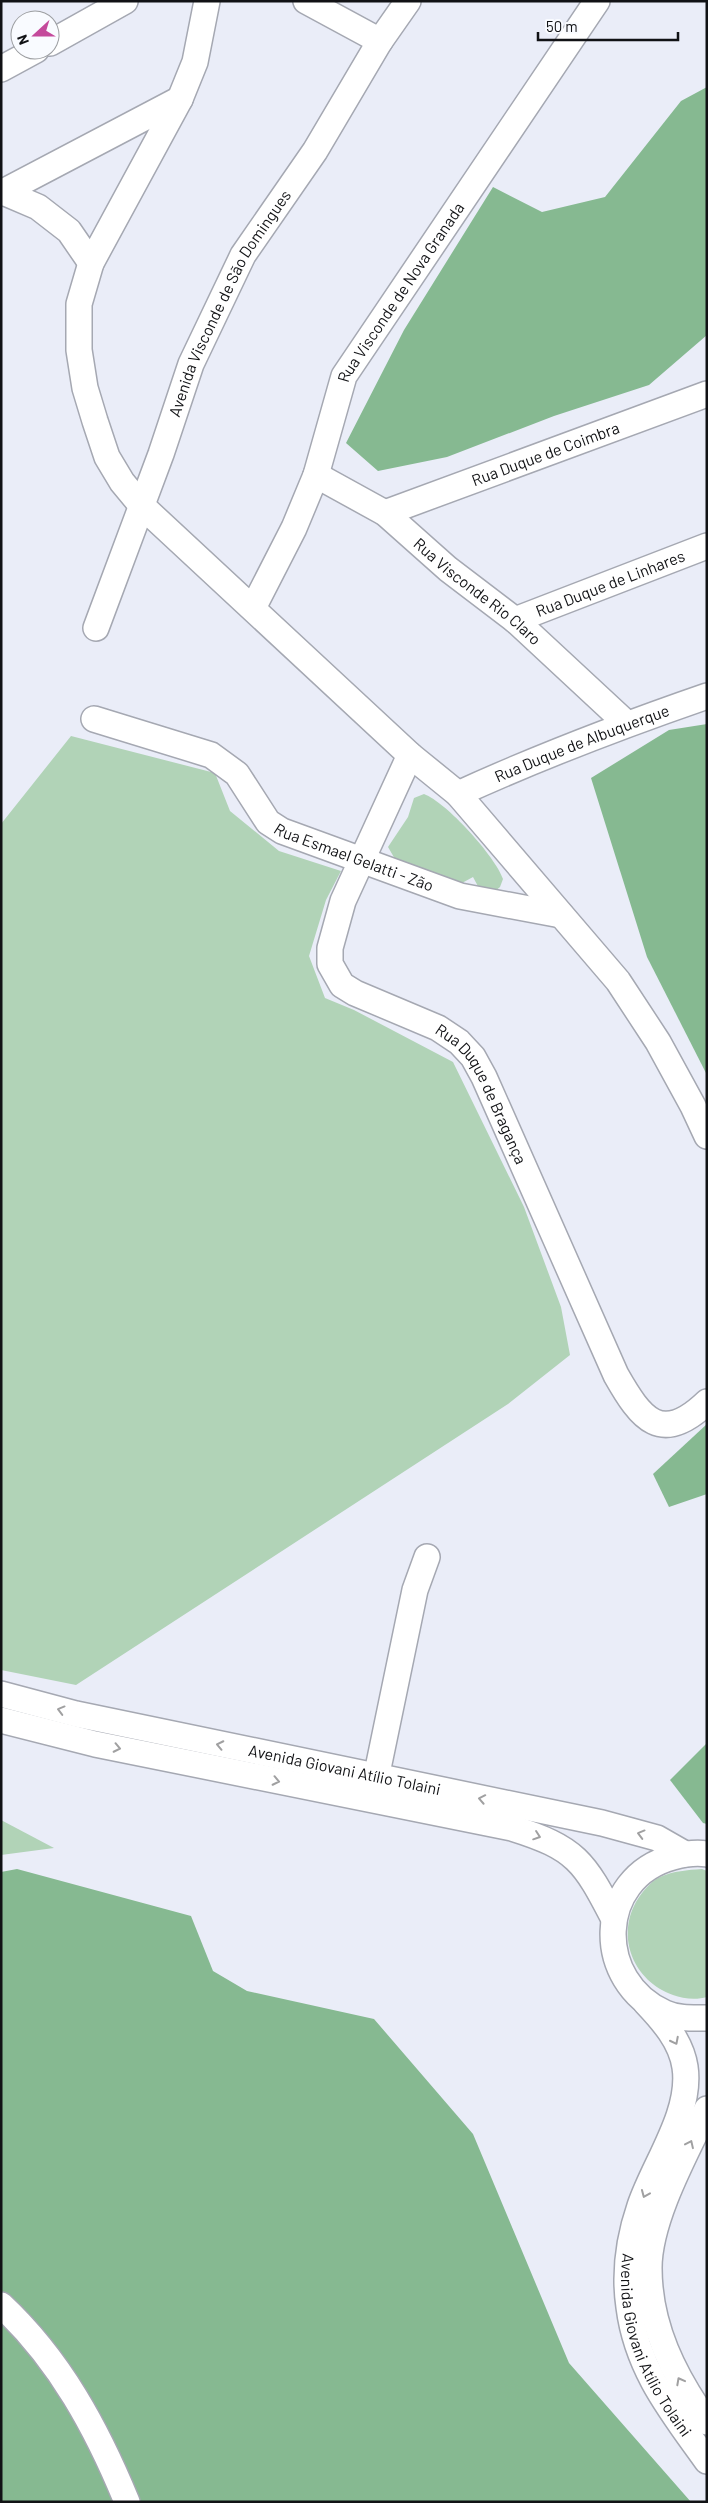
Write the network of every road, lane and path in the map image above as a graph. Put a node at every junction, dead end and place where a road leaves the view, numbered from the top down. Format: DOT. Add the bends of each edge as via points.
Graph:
graph roads {
  1 [pos="126,1"];
  2 [pos="207,1"];
  3 [pos="306,1"];
  4 [pos="408,1"];
  5 [pos="597,1"];
  6 [pos="60,37"];
  7 [pos="380,41"];
  8 [pos="18,60"];
  9 [pos="1,69"];
  10 [pos="180,99"];
  11 [pos="2,193"];
  12 [pos="91,263"];
  13 [pos="707,394"];
  14 [pos="316,476"];
  15 [pos="141,505"];
  16 [pos="386,513"];
  17 [pos="707,546"];
  18 [pos="253,608"];
  19 [pos="515,620"];
  20 [pos="96,628"];
  21 [pos="707,696"];
  22 [pos="94,719"];
  23 [pos="627,724"];
  24 [pos="410,756"];
  25 [pos="458,794"];
  26 [pos="363,861"];
  27 [pos="561,915"];
  28 [pos="707,1136"];
  29 [pos="707,1402"];
  30 [pos="427,1557"];
  31 [pos="1,1694"];
  32 [pos="1,1720"];
  33 [pos="376,1778"];
  34 [pos="696,1854"];
  35 [pos="614,1919"];
  36 [pos="646,2003"];
  37 [pos="707,2018"];
  38 [pos="707,2109"];
  39 [pos="1,2306"];
  40 [pos="707,2422"];
  41 [pos="707,2461"];
  42 [pos="127,2502"];
  1 -- 6 [label="street"];
  2 -- 10 [label="street" via="195,62"];
  3 -- 7 [label="street"];
  4 -- 7 [label="street, Avenida Visconde de São Domingues"];
  5 -- 14 [label="street, Rua Visconde de Nova Granada" via="344,376"];
  7 -- 15 [label="street, Avenida Visconde de São Domingues" via="315,151 243,256 191,364"];
  8 -- 9 [label="street"];
  10 -- 11 [label="street"];
  10 -- 12 [label="street"];
  11 -- 12 [label="street" via="38,207 69,231"];
  12 -- 15 [label="street" via="79,304 79,350 85,388 107,457"];
  13 -- 16 [label="street, Rua Duque de Coimbra"];
  14 -- 16 [label="street, Rua Visconde Rio Claro"];
  14 -- 18 [label="street, Rua Visconde de Nova Granada" via="294,528"];
  15 -- 18 [label="street"];
  15 -- 20 [label="street, Avenida Visconde de São Domingues"];
  16 -- 19 [label="street, Rua Visconde Rio Claro" via="448,568"];
  17 -- 19 [label="street, Rua Duque de Linhares"];
  18 -- 24 [label="street"];
  19 -- 23 [label="street, Rua Visconde Rio Claro"];
  21 -- 23 [label="street, Rua Duque de Albuquerque"];
  22 -- 26 [label="street, Rua Esmael Gelatti - Zão" via="211,755 237,774 268,822 282,831"];
  23 -- 25 [label="street, Rua Duque de Albuquerque"];
  24 -- 25 [label="street"];
  24 -- 26 [label="street, Rua Duque de Bragança"];
  25 -- 27 [label="street"];
  26 -- 27 [label="street, Rua Esmael Gelatti - Zão" via="460,896"];
  26 -- 29 [label="street, Rua Duque de Bragança" via="343,901 330,948 330,964 336,976 355,993 438,1028 459,1042 473,1057 632,1403 644,1416 670,1425 682,1422"];
  27 -- 28 [label="street" via="618,982 658,1042"];
  30 -- 33 [label="street" via="415,1590"];
  33 -- 31 [label="street, Avenida Giovani Atílio Tolaini, one-way" via="76,1714"];
  32 -- 35 [label="street, Avenida Giovani Atílio Tolaini, one-way" via="95,1744 512,1828 565,1849 585,1867"];
  34 -- 33 [label="street, Avenida Giovani Atílio Tolaini, one-way" via="657,1838 602,1824"];
  34 -- 35 [label="street, Avenida Giovani Atílio Tolaini" via="660,1860 639,1874 623,1895"];
  35 -- 36 [label="street, Avenida Giovani Atílio Tolaini" via="612,1943 617,1966 629,1986"];
  36 -- 37 [label="street" via="667,2014 687,2019"];
  36 -- 41 [label="street, Avenida Giovani Atílio Tolaini, one-way" via="677,2043 685,2066 685,2093 630,2237 629,2307 635,2340 658,2392"];
  40 -- 38 [label="street, Avenida Giovani Atílio Tolaini, one-way" via="685,2391 659,2336 649,2268 654,2236 671,2184"];
  39 -- 42 [label="street" via="36,2342 80,2404"];
}
